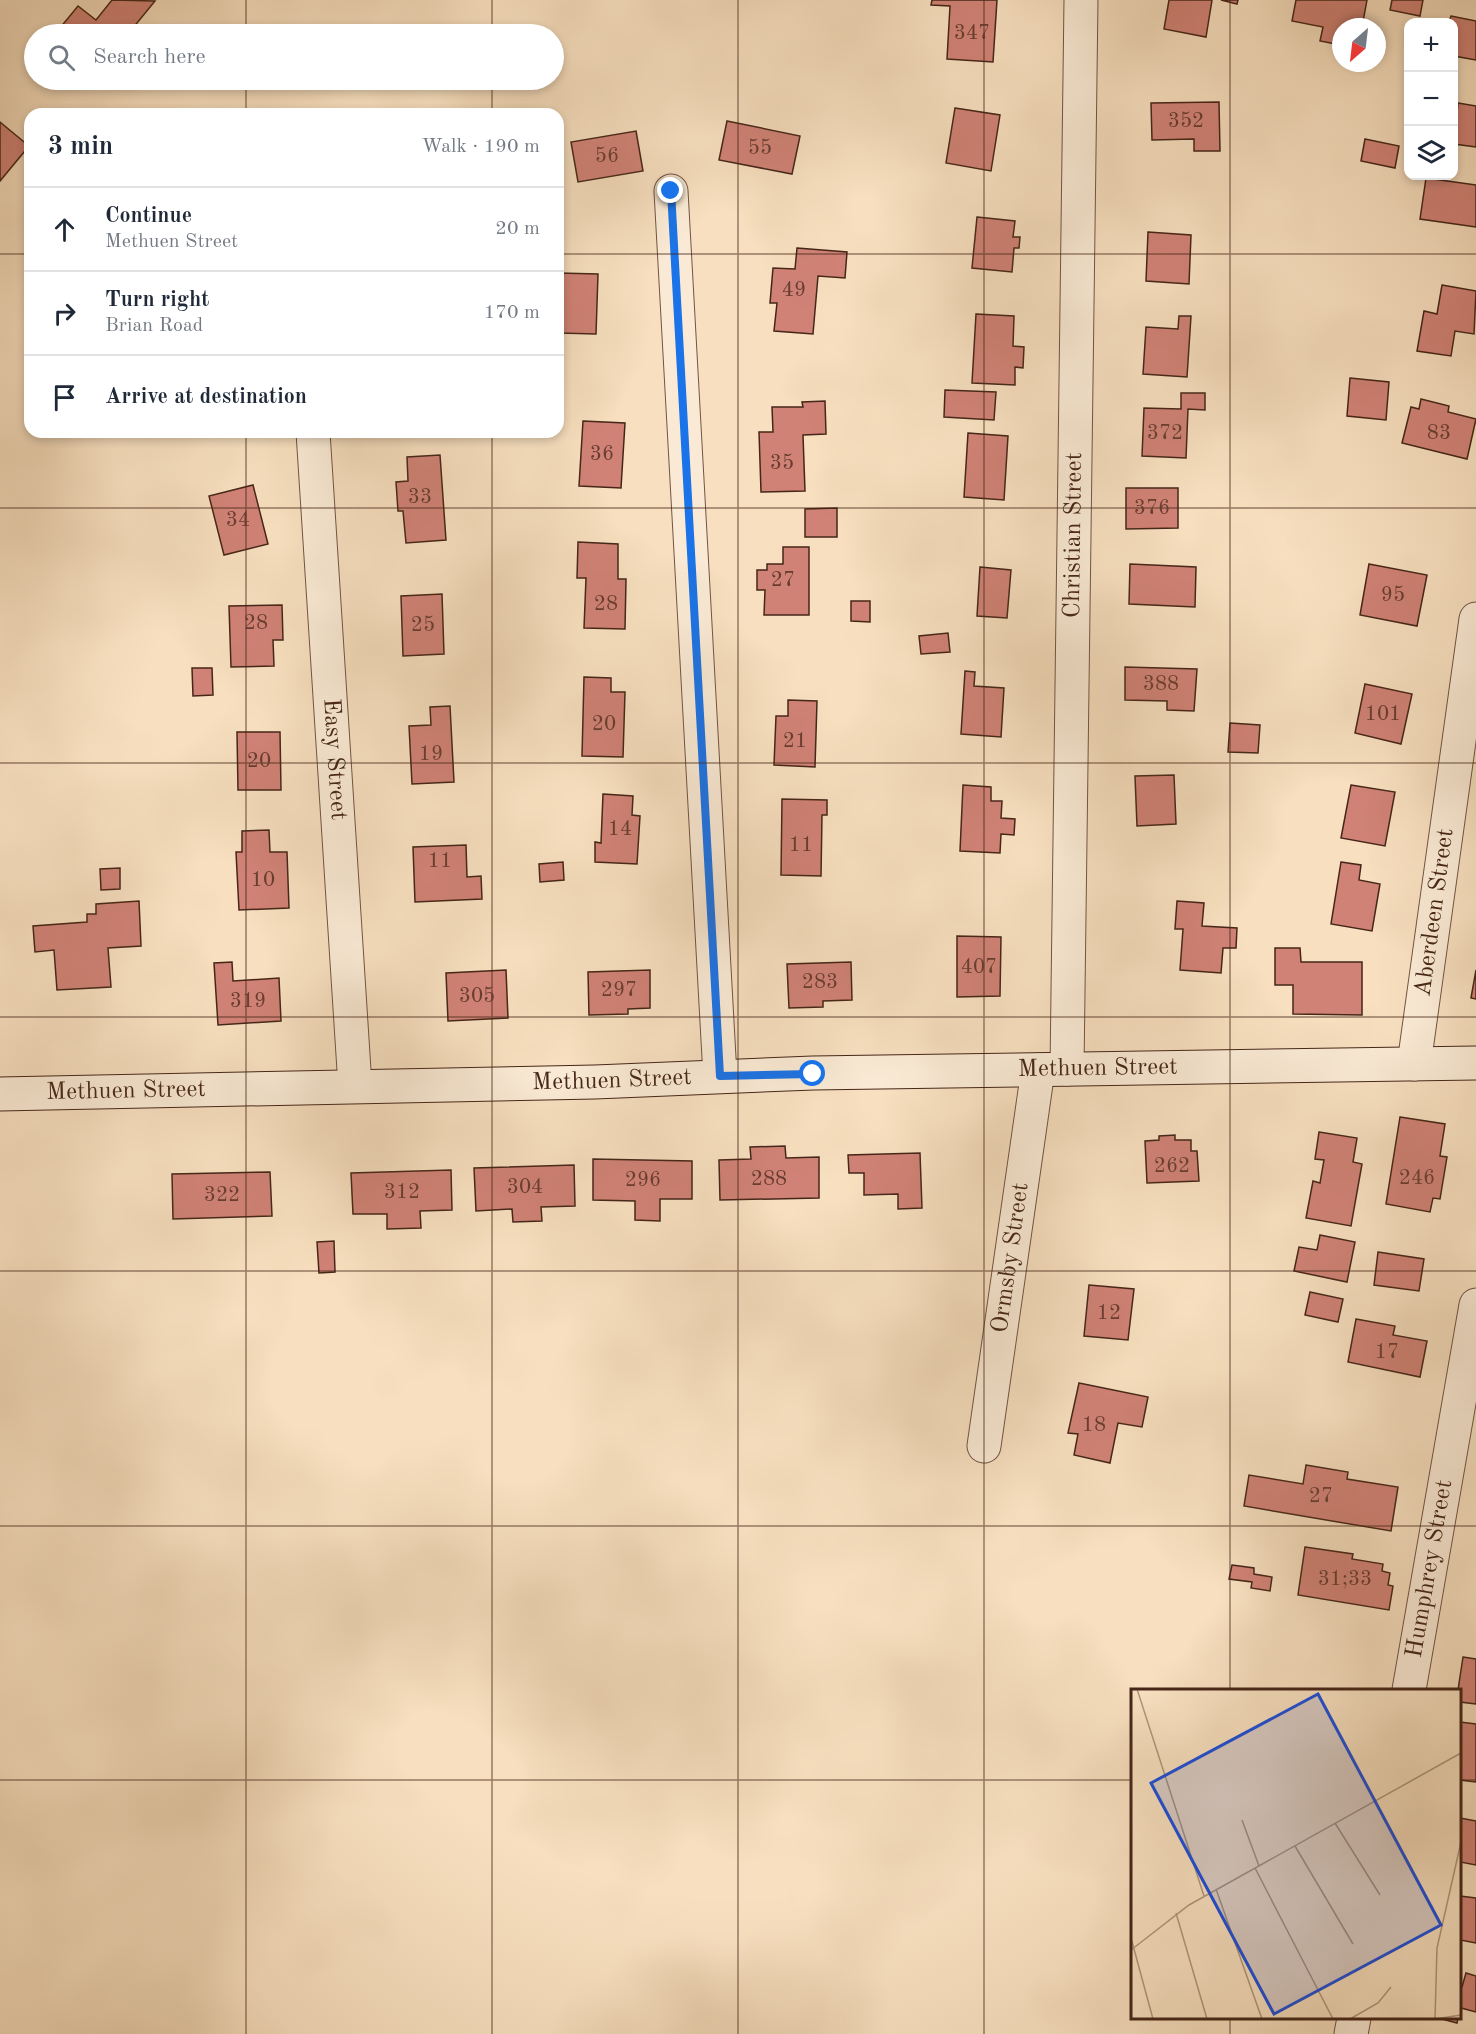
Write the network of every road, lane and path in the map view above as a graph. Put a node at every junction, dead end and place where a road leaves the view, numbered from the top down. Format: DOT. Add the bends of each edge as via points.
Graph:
graph roads {
  1 [pos="1081,0"];
  2 [pos="671,191"];
  3 [pos="312,438"];
  4 [pos="1476,619"];
  5 [pos="1476,1063"];
  6 [pos="1414,1064"];
  7 [pos="1052,1070"];
  8 [pos="720,1076"];
  9 [pos="355,1086"];
  10 [pos="0,1094"];
  11 [pos="1476,1305"];
  12 [pos="984,1446"];
  13 [pos="1409,1689"];
  14 [pos="1354,2019"];
  15 [pos="1352,2034"];
  1 -- 7 [label="street, Christian Street"];
  2 -- 8 [label="street"];
  3 -- 9 [label="street, Easy Street"];
  4 -- 6 [label="street, Aberdeen Street"];
  5 -- 6 [label="street, Methuen Street"];
  6 -- 7 [label="street, Methuen Street"];
  7 -- 8 [label="street, Methuen Street"];
  7 -- 12 [label="street, Ormsby Street"];
  8 -- 9 [label="street, Methuen Street"];
  9 -- 10 [label="street, Methuen Street"];
  11 -- 13 [label="street, Humphrey Street"];
  14 -- 15 [label="street"];
}
